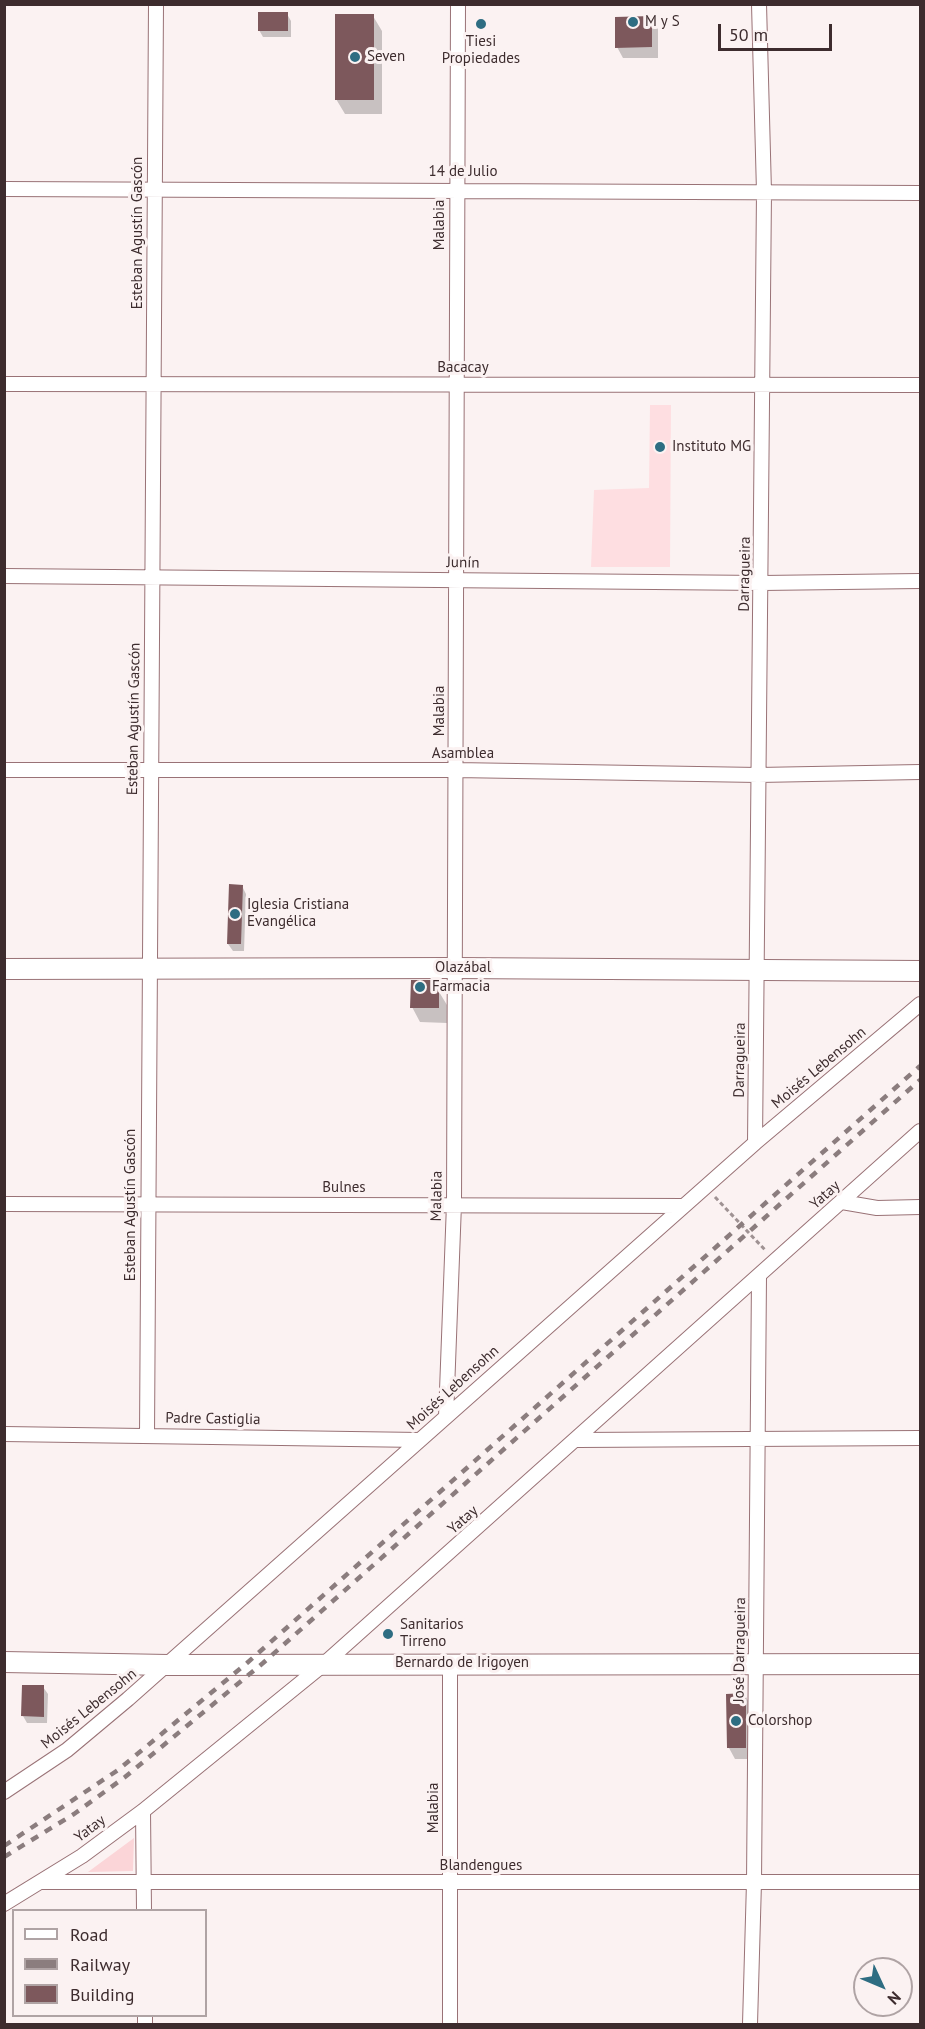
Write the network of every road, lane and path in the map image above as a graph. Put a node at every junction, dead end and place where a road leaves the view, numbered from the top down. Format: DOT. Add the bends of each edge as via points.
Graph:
graph roads {
  1 [pos="156,4"];
  2 [pos="458,4"];
  3 [pos="759,4"];
  4 [pos="4,189"];
  5 [pos="154,189"];
  6 [pos="457,189"];
  7 [pos="764,192"];
  8 [pos="921,193"];
  9 [pos="4,384"];
  10 [pos="153,384"];
  11 [pos="456,384"];
  12 [pos="762,384"];
  13 [pos="921,385"];
  14 [pos="4,576"];
  15 [pos="152,576"];
  16 [pos="456,579"];
  17 [pos="921,581"];
  18 [pos="762,583"];
  19 [pos="4,770"];
  20 [pos="456,770"];
  21 [pos="150,771"];
  22 [pos="921,772"];
  23 [pos="758,775"];
  24 [pos="148,968"];
  25 [pos="454,968"];
  26 [pos="4,969"];
  27 [pos="758,970"];
  28 [pos="921,971"];
  29 [pos="921,1004"];
  30 [pos="921,1131"];
  31 [pos="755,1143"];
  32 [pos="706,1187"];
  33 [pos="842,1202"];
  34 [pos="4,1204"];
  35 [pos="454,1204"];
  36 [pos="147,1205"];
  37 [pos="684,1206"];
  38 [pos="921,1208"];
  39 [pos="776,1262"];
  40 [pos="759,1276"];
  41 [pos="446,1417"];
  42 [pos="4,1434"];
  43 [pos="147,1435"];
  44 [pos="921,1438"];
  45 [pos="759,1439"];
  46 [pos="420,1440"];
  47 [pos="578,1440"];
  48 [pos="4,1662"];
  49 [pos="450,1663"];
  50 [pos="756,1663"];
  51 [pos="324,1664"];
  52 [pos="921,1664"];
  53 [pos="168,1665"];
  54 [pos="4,1792"];
  55 [pos="143,1811"];
  56 [pos="144,1881"];
  57 [pos="921,1881"];
  58 [pos="42,1882"];
  59 [pos="451,1882"];
  60 [pos="754,1882"];
  61 [pos="4,1904"];
  62 [pos="144,1909"];
  63 [pos="450,2025"];
  64 [pos="750,2025"];
  1 -- 5 [label="street, Esteban Agustín Gascón"];
  2 -- 6 [label="street, Malabia"];
  3 -- 7 [label="street, Darragueira"];
  4 -- 5 [label="street, 14 de Julio"];
  5 -- 6 [label="street, 14 de Julio"];
  5 -- 10 [label="street, Esteban Agustín Gascón"];
  6 -- 7 [label="street, 14 de Julio"];
  6 -- 11 [label="street, Malabia"];
  7 -- 8 [label="street, 14 de Julio"];
  7 -- 12 [label="street, Darragueira"];
  9 -- 10 [label="street, Bacacay"];
  10 -- 11 [label="street, Bacacay"];
  10 -- 15 [label="street, Esteban Agustín Gascón"];
  11 -- 12 [label="street, Bacacay"];
  11 -- 16 [label="street, Malabia"];
  12 -- 13 [label="street, Bacacay"];
  12 -- 18 [label="street, Darragueira"];
  14 -- 15 [label="street, Junín"];
  15 -- 16 [label="street, Junín"];
  15 -- 21 [label="street, Esteban Agustín Gascón"];
  16 -- 18 [label="street, Junín"];
  16 -- 20 [label="street, Malabia"];
  17 -- 18 [label="street, Junín"];
  18 -- 23 [label="street, Darragueira"];
  19 -- 21 [label="street, Asamblea"];
  20 -- 21 [label="street, Asamblea"];
  20 -- 23 [label="street, Asamblea"];
  20 -- 25 [label="street, Malabia"];
  21 -- 24 [label="street, Esteban Agustín Gascón"];
  22 -- 23 [label="street, Asamblea"];
  23 -- 27 [label="street, Darragueira"];
  24 -- 25 [label="street, Olazábal"];
  24 -- 26 [label="street, Olazábal"];
  24 -- 36 [label="street, Esteban Agustín Gascón"];
  25 -- 27 [label="street, Olazábal"];
  25 -- 35 [label="street, Malabia"];
  27 -- 28 [label="street, Olazábal"];
  27 -- 31 [label="street, Darragueira"];
  29 -- 31 [label="street, Moisés Lebensohn"];
  30 -- 33 [label="street, Yatay"];
  31 -- 32 [label="street, Moisés Lebensohn"];
  32 -- 37 [label="street, Moisés Lebensohn"];
  32 -- 39 [label="path"];
  33 -- 38 [label="street" via="877,1208"];
  33 -- 39 [label="street, Yatay"];
  34 -- 36 [label="street, Bulnes"];
  35 -- 36 [label="street, Bulnes"];
  35 -- 37 [label="street, Bulnes"];
  35 -- 41 [label="street, Malabia"];
  36 -- 43 [label="street, Esteban Agustín Gascón"];
  37 -- 41 [label="street, Moisés Lebensohn"];
  39 -- 40 [label="street, Yatay"];
  40 -- 45 [label="street, José Darragueira"];
  40 -- 47 [label="street, Yatay"];
  41 -- 46 [label="street, Moisés Lebensohn"];
  42 -- 43 [label="street, Padre Castiglia"];
  43 -- 46 [label="street, Padre Castiglia"];
  44 -- 45 [label="street"];
  45 -- 47 [label="street"];
  45 -- 50 [label="street, José Darragueira"];
  46 -- 53 [label="street, Moisés Lebensohn"];
  47 -- 51 [label="street, Yatay"];
  48 -- 53 [label="street, Bernardo de Irigoyen"];
  49 -- 50 [label="street, Bernardo de Irigoyen"];
  49 -- 51 [label="street, Bernardo de Irigoyen"];
  49 -- 59 [label="street, Malabia"];
  50 -- 52 [label="street, Bernardo de Irigoyen"];
  50 -- 60 [label="street, José Darragueira"];
  51 -- 53 [label="street, Bernardo de Irigoyen"];
  51 -- 55 [label="street, Yatay"];
  53 -- 54 [label="street, Moisés Lebensohn" via="67,1750"];
  55 -- 56 [label="street"];
  55 -- 58 [label="street, Yatay"];
  56 -- 58 [label="street, Blandengues"];
  56 -- 59 [label="street, Blandengues"];
  56 -- 62 [label="street"];
  57 -- 60 [label="street, Blandengues"];
  58 -- 61 [label="street, Yatay"];
  59 -- 60 [label="street, Blandengues"];
  59 -- 63 [label="street, Malabia"];
  60 -- 64 [label="street, José Darragueira"];
}
